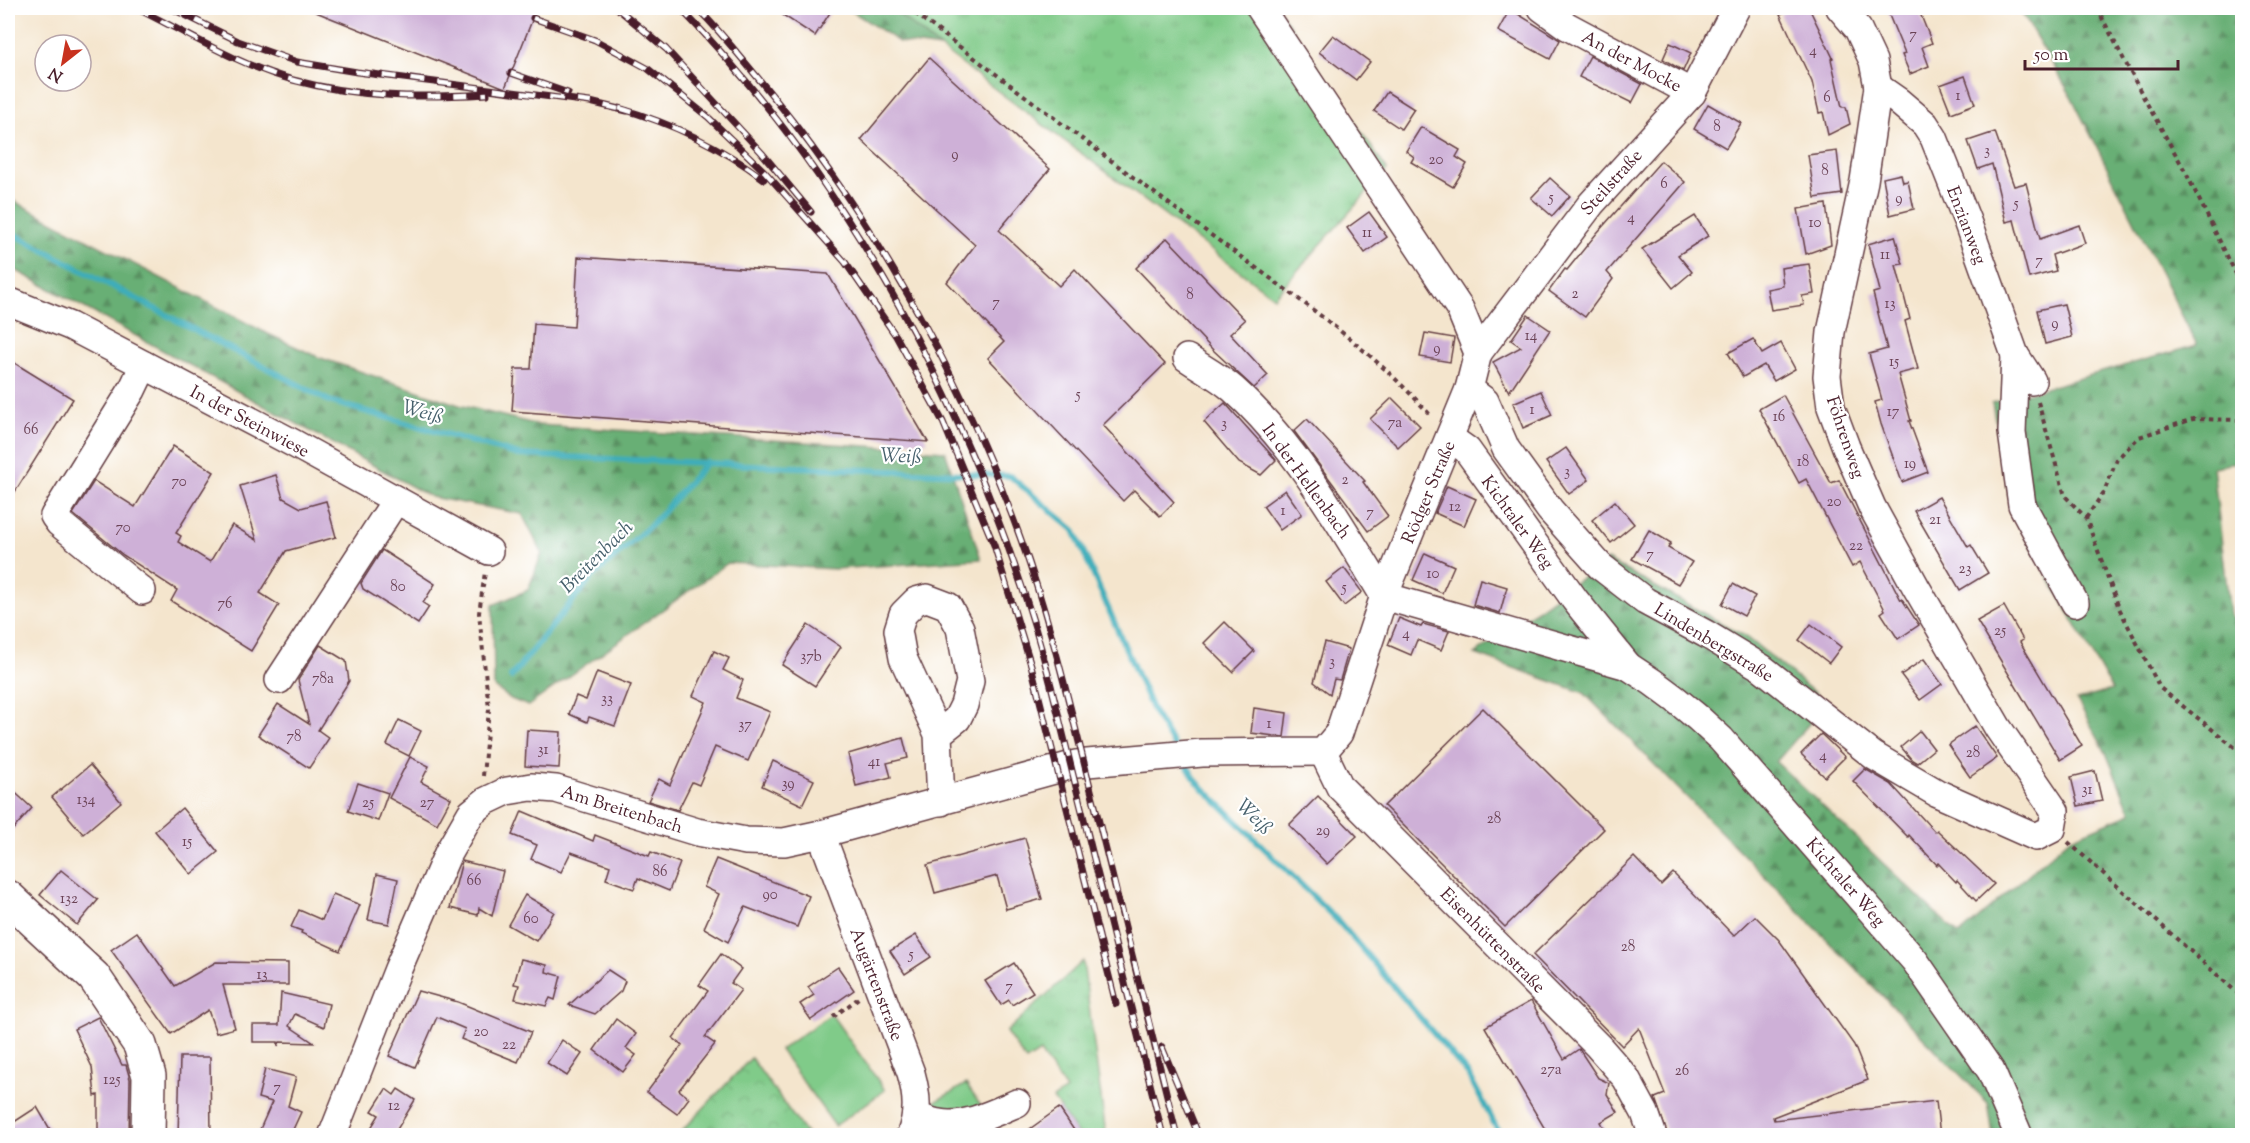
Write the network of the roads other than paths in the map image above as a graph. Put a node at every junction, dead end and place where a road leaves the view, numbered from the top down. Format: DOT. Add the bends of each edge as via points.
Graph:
graph roads {
  1 [pos="1260,8"];
  2 [pos="1542,8"];
  3 [pos="1736,8"];
  4 [pos="1840,8"];
  5 [pos="1878,87"];
  6 [pos="1692,93"];
  7 [pos="8,301"];
  8 [pos="1478,352"];
  9 [pos="2015,355"];
  10 [pos="1187,358"];
  11 [pos="144,365"];
  12 [pos="2032,381"];
  13 [pos="1469,389"];
  14 [pos="1450,438"];
  15 [pos="396,500"];
  16 [pos="489,551"];
  17 [pos="142,591"];
  18 [pos="1383,596"];
  19 [pos="2076,603"];
  20 [pos="1628,666"];
  21 [pos="279,680"];
  22 [pos="938,734"];
  23 [pos="1323,752"];
  24 [pos="941,802"];
  25 [pos="2052,828"];
  26 [pos="821,834"];
  27 [pos="8,897"];
  28 [pos="1017,1102"];
  29 [pos="913,1126"];
  30 [pos="148,1136"];
  31 [pos="332,1136"];
  32 [pos="1653,1136"];
  33 [pos="2019,1136"];
  1 -- 8 [label="street" via="1460,309"];
  2 -- 6 [label="street, An der Mocke" via="1567,26"];
  3 -- 6 [label="street, Steilstraße"];
  4 -- 5 [label="street, Föhrenweg" via="1858,29 1873,61"];
  5 -- 9 [label="street, Enzianweg" via="1924,124 1934,138"];
  5 -- 25 [label="street, Föhrenweg" via="1864,181 1831,332 1827,376 1831,408 1872,507 1916,587 1998,728 2055,811"];
  6 -- 8 [label="street, Steilstraße" via="1591,204"];
  7 -- 11 [label="street, In der Steinwiese" via="70,326"];
  8 -- 13 [label="street, Rödger Straße"];
  9 -- 12 [label="street, Enzianweg"];
  9 -- 19 [label="street" via="2012,432 2022,505"];
  10 -- 18 [label="street, In der Hellenbach" via="1232,388 1274,431 1324,501"];
  11 -- 15 [label="street, In der Steinwiese"];
  11 -- 17 [label="street" via="54,516"];
  13 -- 14 [label="street, Rödger Straße"];
  13 -- 25 [label="street, Lindenbergstraße" via="1485,400 1506,449 1550,510 1600,566 1645,602 1762,668 1874,756 1937,794 2036,837"];
  14 -- 18 [label="street, Rödger Straße"];
  14 -- 20 [label="street, Kichtaler Weg" via="1467,450 1575,600"];
  15 -- 16 [label="street, In der Steinwiese"];
  15 -- 21 [label="street"];
  18 -- 20 [label="street, Kichtaler Weg"];
  18 -- 23 [label="street, Rödger Straße" via="1339,733"];
  20 -- 33 [label="street, Kichtaler Weg" via="1690,709 1721,739 1915,961 1991,1071"];
  22 -- 24 [label="street"];
  23 -- 24 [label="street, Am Breitenbach" via="1202,753 1076,765"];
  23 -- 32 [label="street, Eisenhüttenstraße" via="1340,787 1626,1078"];
  24 -- 26 [label="street, Am Breitenbach"];
  26 -- 29 [label="street, Augärtenstraße" via="911,1073 916,1090"];
  26 -- 31 [label="street, Am Breitenbach" via="784,842 746,842 697,832 556,789 531,787 507,791 486,801 471,813 448,853"];
  27 -- 30 [label="main road" via="94,977 140,1045 149,1076"];
  28 -- 29 [label="street" via="988,1115 952,1124"];
}
